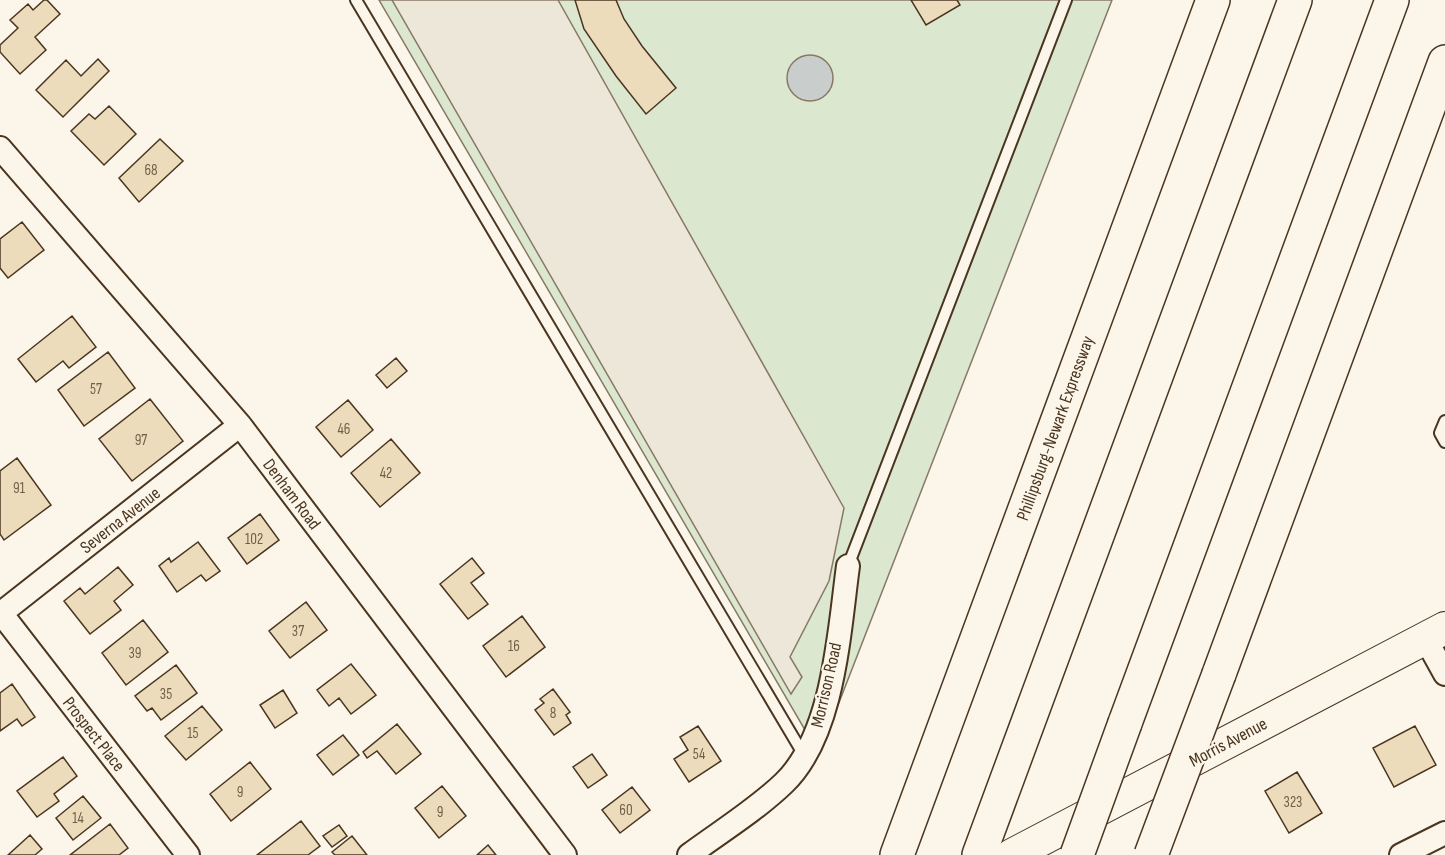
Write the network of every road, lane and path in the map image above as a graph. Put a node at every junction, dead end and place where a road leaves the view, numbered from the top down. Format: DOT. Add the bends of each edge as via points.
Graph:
graph roads {
  1 [pos="356,0"];
  2 [pos="1066,0"];
  3 [pos="1213,0"];
  4 [pos="1294,0"];
  5 [pos="1392,0"];
  6 [pos="1445,62"];
  7 [pos="3,157"];
  8 [pos="1445,421"];
  9 [pos="240,425"];
  10 [pos="1445,442"];
  11 [pos="848,566"];
  12 [pos="0,614"];
  13 [pos="1435,633"];
  14 [pos="1445,674"];
  15 [pos="805,757"];
  16 [pos="1445,833"];
  17 [pos="188,855"];
  18 [pos="565,855"];
  19 [pos="689,855"];
  20 [pos="897,855"];
  21 [pos="979,855"];
  22 [pos="1012,855"];
  23 [pos="1077,855"];
  24 [pos="1151,855"];
  25 [pos="1401,855"];
  1 -- 15 [label="lane"];
  2 -- 11 [label="lane"];
  3 -- 20 [label="highway, Phillipsburg-Newark Expressway"];
  4 -- 21 [label="highway"];
  5 -- 23 [label="highway, bridge"];
  6 -- 24 [label="highway, bridge"];
  7 -- 9 [label="street, Denham Road"];
  8 -- 10 [label="lane" via="1440,433"];
  9 -- 12 [label="street, Severna Avenue"];
  9 -- 18 [label="street, Denham Road"];
  11 -- 15 [label="street, Morrison Road" via="828,691"];
  12 -- 17 [label="street, Prospect Place"];
  13 -- 14 [label="street"];
  13 -- 22 [label="main road, Morris Avenue"];
  15 -- 19 [label="street, Morrison Road" via="785,783"];
  16 -- 25 [label="street"];
}
